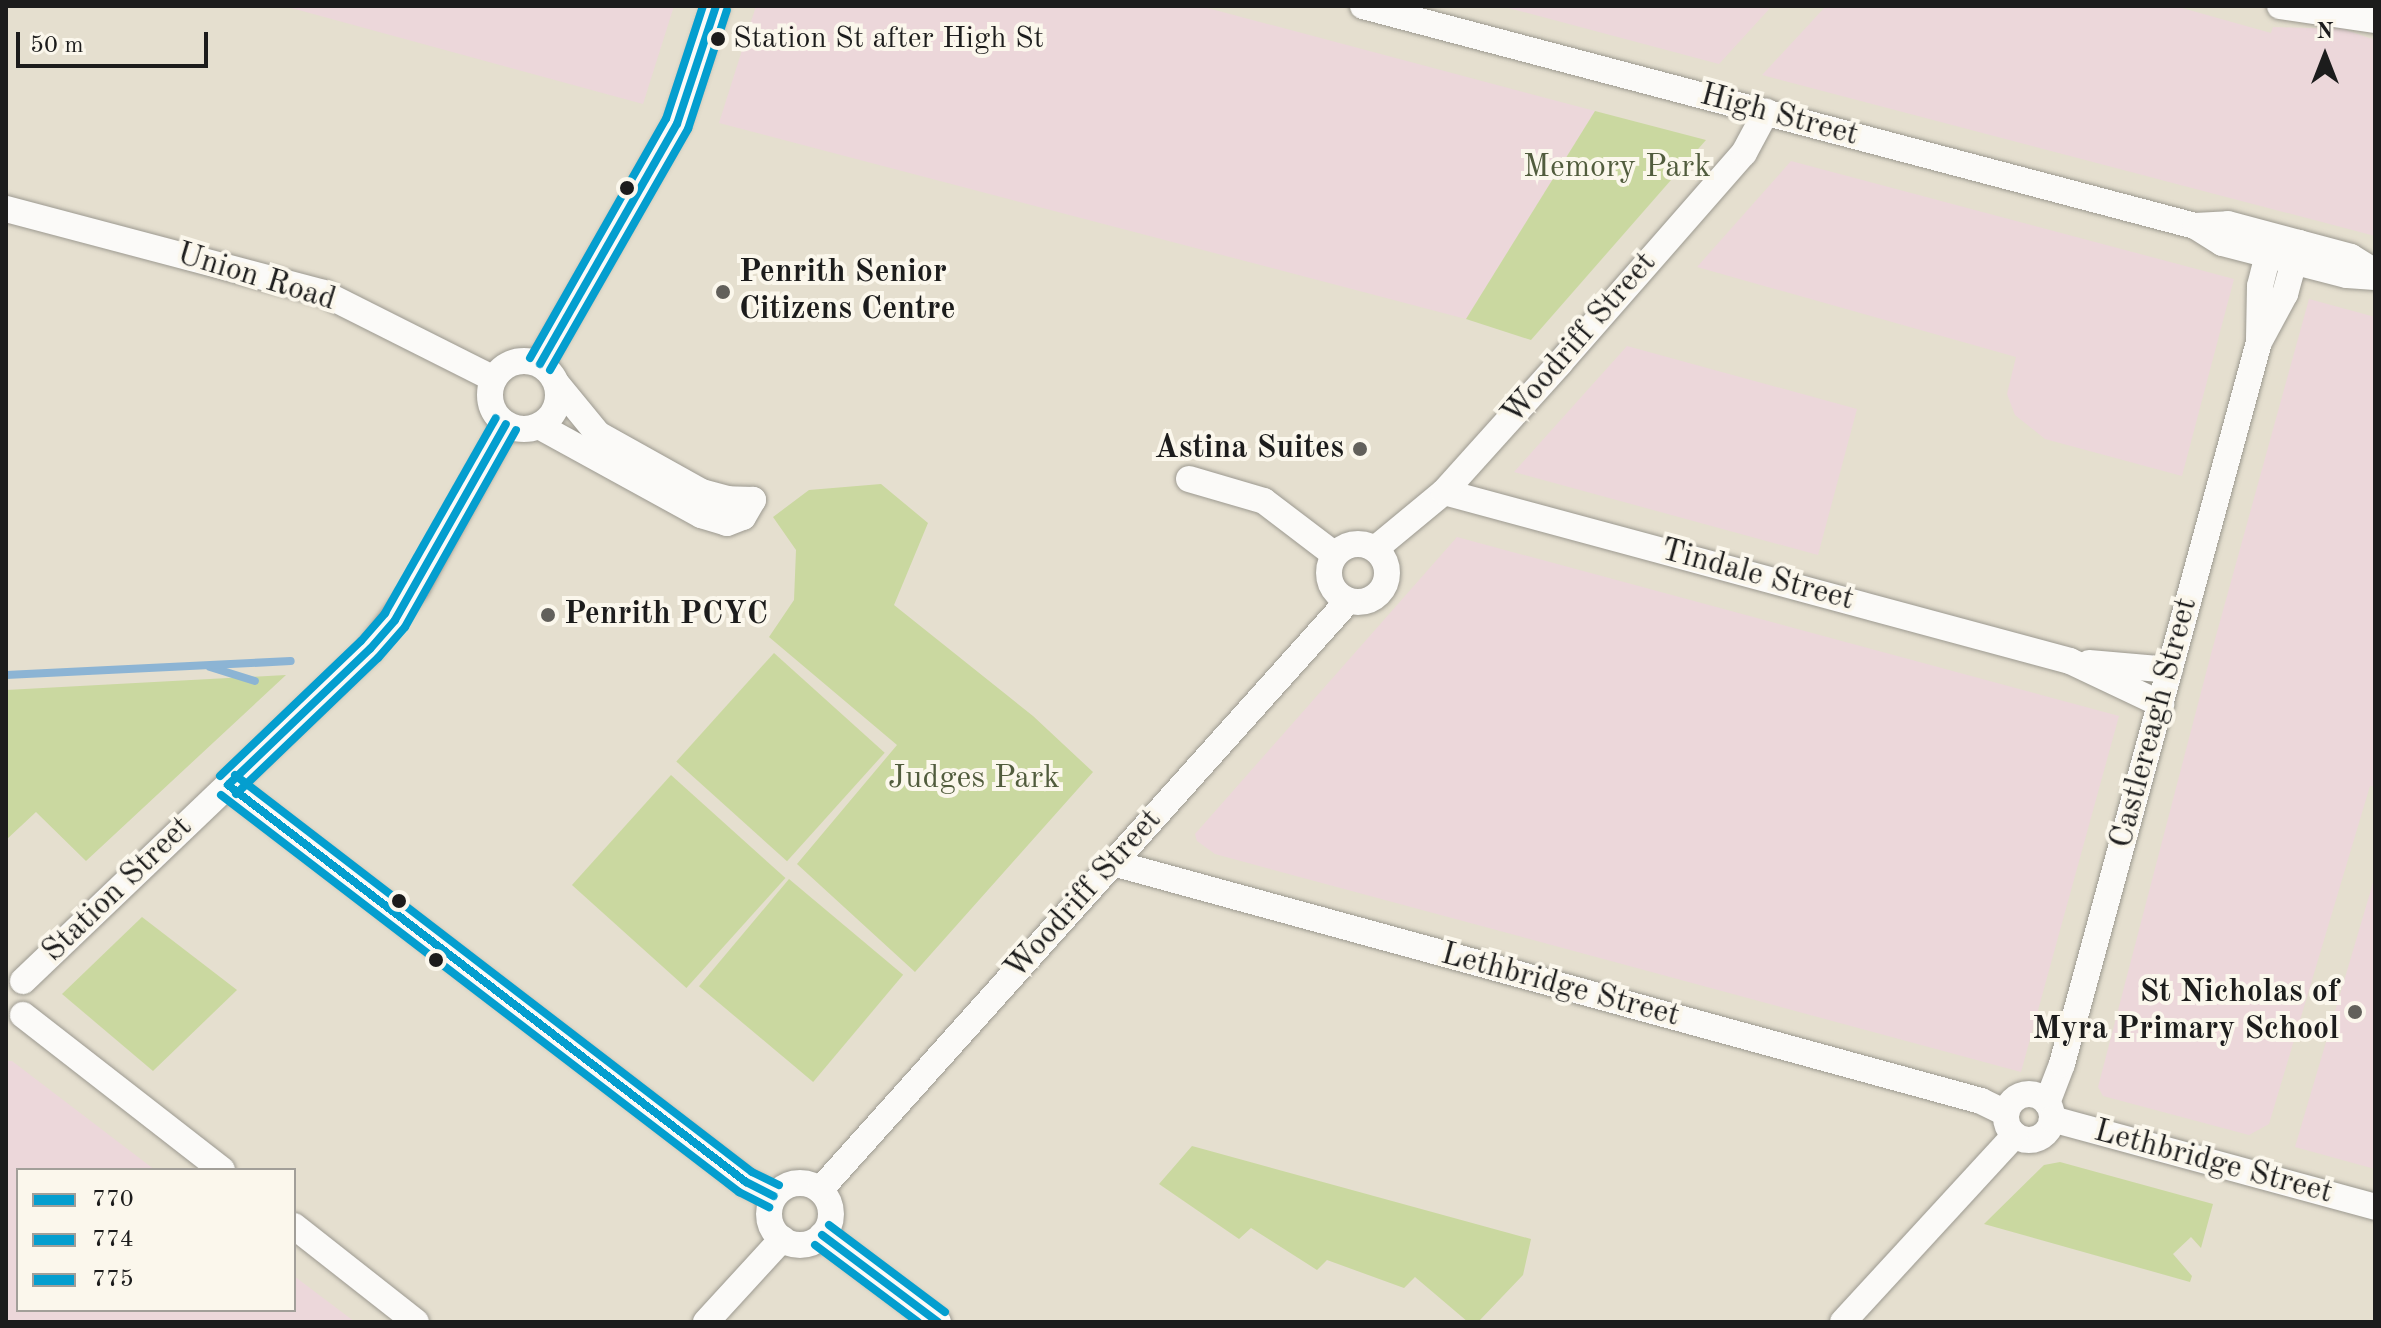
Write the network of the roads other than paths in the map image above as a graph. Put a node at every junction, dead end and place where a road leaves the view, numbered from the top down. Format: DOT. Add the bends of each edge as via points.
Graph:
graph roads {
  1 [pos="716,6"];
  2 [pos="1363,6"];
  3 [pos="2280,6"];
  4 [pos="2375,20"];
  5 [pos="1766,112"];
  6 [pos="6,209"];
  7 [pos="2270,245"];
  8 [pos="2297,252"];
  9 [pos="2375,274"];
  10 [pos="2259,342"];
  11 [pos="549,374"];
  12 [pos="494,379"];
  13 [pos="506,424"];
  14 [pos="539,426"];
  15 [pos="1189,479"];
  16 [pos="1444,492"];
  17 [pos="1375,549"];
  18 [pos="1335,555"];
  19 [pos="1348,601"];
  20 [pos="2070,661"];
  21 [pos="2170,670"];
  22 [pos="2161,704"];
  23 [pos="228,785"];
  24 [pos="1113,863"];
  25 [pos="14,978"];
  26 [pos="15,1018"];
  27 [pos="2049,1111"];
  28 [pos="2011,1124"];
  29 [pos="219,1168"];
  30 [pos="820,1190"];
  31 [pos="774,1196"];
  32 [pos="2375,1207"];
  33 [pos="296,1228"];
  34 [pos="822,1235"];
  35 [pos="782,1239"];
  36 [pos="416,1322"];
  37 [pos="706,1322"];
  38 [pos="938,1322"];
  39 [pos="1843,1322"];
  1 -- 11 [label="street" via="677,124"];
  2 -- 5 [label="street, High Street"];
  3 -- 4 [label="street"];
  5 -- 7 [label="street, High Street" via="2195,226 2228,224"];
  5 -- 16 [label="street, Woodriff Street" via="1744,153"];
  6 -- 12 [label="street, Union Road" via="323,293"];
  7 -- 8 [label="street, High Street"];
  7 -- 10 [label="street, Castlereagh Street" via="2260,286"];
  8 -- 9 [label="street, High Street" via="2347,275"];
  8 -- 10 [label="street, Castlereagh Street" via="2285,294"];
  10 -- 21 [label="street, Castlereagh Street"];
  11 -- 12 [label="street" via="530,361 509,364"];
  11 -- 14 [label="street" via="554,413"];
  11 -- 14 [label="street" via="598,434 702,492 753,500 743,517 727,523 701,515"];
  12 -- 13 [label="street" via="490,399"];
  13 -- 14 [label="street"];
  13 -- 23 [label="street, Station Street" via="395,620"];
  15 -- 18 [label="street" via="1264,501"];
  16 -- 17 [label="street, Woodriff Street"];
  16 -- 20 [label="street, Tindale Street"];
  17 -- 18 [label="street" via="1352,544"];
  17 -- 19 [label="street" via="1387,568 1383,589 1367,601"];
  18 -- 19 [label="street" via="1330,581"];
  19 -- 24 [label="street, Woodriff Street"];
  20 -- 21 [label="street, Tindale Street"];
  20 -- 22 [label="street, Tindale Street"];
  21 -- 22 [label="street, Castlereagh Street"];
  22 -- 27 [label="street, Castlereagh Street"];
  23 -- 25 [label="street, Station Street"];
  23 -- 31 [label="street" via="746,1182"];
  24 -- 28 [label="street, Lethbridge Street" via="1981,1101"];
  24 -- 30 [label="street, Woodriff Street"];
  25 -- 26 [label="street" via="30,995"];
  26 -- 29 [label="street"];
  27 -- 28 [label="street" via="2048,1130 2038,1138 2026,1139"];
  27 -- 28 [label="street" via="2037,1096 2024,1095 2013,1101"];
  27 -- 32 [label="street, Lethbridge Street"];
  28 -- 39 [label="street"];
  30 -- 31 [label="street" via="794,1183"];
  30 -- 34 [label="street" via="831,1212"];
  31 -- 35 [label="street" via="770,1222"];
  33 -- 36 [label="street"];
  34 -- 35 [label="street" via="805,1244"];
  34 -- 38 [label="street"];
  35 -- 37 [label="street"];
}
